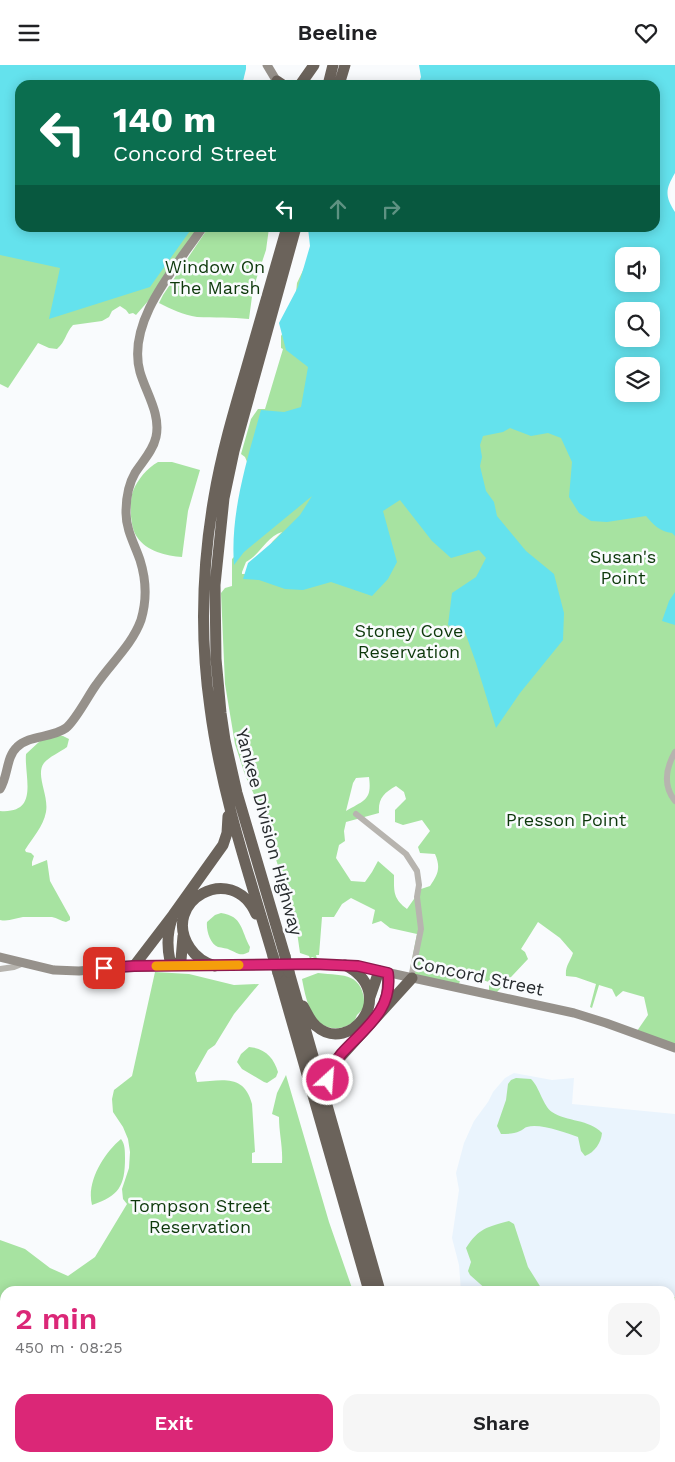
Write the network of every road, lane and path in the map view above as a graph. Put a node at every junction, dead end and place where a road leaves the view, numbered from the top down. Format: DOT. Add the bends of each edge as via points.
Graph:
graph roads {
  1 [pos="267,65"];
  2 [pos="314,65"];
  3 [pos="333,65"];
  4 [pos="344,65"];
  5 [pos="276,80"];
  6 [pos="302,80"];
  7 [pos="329,80"];
  8 [pos="340,80"];
  9 [pos="200,232"];
  10 [pos="288,232"];
  11 [pos="288,232"];
  12 [pos="216,745"];
  13 [pos="675,752"];
  14 [pos="0,789"];
  15 [pos="675,801"];
  16 [pos="356,814"];
  17 [pos="173,915"];
  18 [pos="183,933"];
  19 [pos="279,956"];
  20 [pos="0,957"];
  21 [pos="24,963"];
  22 [pos="177,965"];
  23 [pos="345,965"];
  24 [pos="134,966"];
  25 [pos="215,966"];
  26 [pos="0,969"];
  27 [pos="383,972"];
  28 [pos="285,973"];
  29 [pos="411,978"];
  30 [pos="370,998"];
  31 [pos="381,1010"];
  32 [pos="675,1048"];
  33 [pos="347,1177"];
  34 [pos="368,1286"];
  35 [pos="379,1286"];
  1 -- 5 [label="street"];
  2 -- 6 [label="highway"];
  3 -- 7 [label="highway"];
  4 -- 8 [label="highway"];
  9 -- 14 [label="street" via="152,302 141,328 140,372 157,426 156,438 131,482 126,504 128,528 144,579 142,617 134,635 71,723 58,732 19,745 12,754"];
  10 -- 12 [label="highway, Yankee Division Highway" via="226,440 210,519 204,645"];
  11 -- 19 [label="highway, Yankee Division Highway" via="232,459 220,526 215,585 216,659 225,740"];
  12 -- 17 [label="highway" via="228,814 227,833 220,850"];
  12 -- 19 [label="highway, Yankee Division Highway" via="230,810"];
  13 -- 15 [label="street" via="667,773 669,793"];
  16 -- 29 [label="street" via="406,853 417,871 419,885 416,897 421,929"];
  17 -- 22 [label="highway" via="168,951 170,961"];
  17 -- 24 [label="highway"];
  18 -- 19 [label="highway" via="185,913 195,898 212,889 232,890 244,897 254,910"];
  18 -- 22 [label="highway" via="181,960"];
  18 -- 25 [label="highway" via="195,954"];
  19 -- 28 [label="highway, Yankee Division Highway, bridge"];
  20 -- 21 [label="street, Concord Street"];
  21 -- 24 [label="street, Concord Street" via="54,970 78,971"];
  21 -- 26 [label="street"];
  22 -- 24 [label="street, Concord Street"];
  22 -- 25 [label="street, Concord Street"];
  23 -- 25 [label="street, Concord Street"];
  23 -- 27 [label="street, Concord Street"];
  23 -- 30 [label="highway" via="360,975"];
  27 -- 29 [label="street, Concord Street"];
  27 -- 30 [label="highway"];
  27 -- 31 [label="highway" via="387,993"];
  28 -- 30 [label="highway" via="314,1025 325,1031 340,1033 357,1026 366,1015"];
  28 -- 33 [label="highway, Yankee Division Highway"];
  28 -- 34 [label="highway, Yankee Division Highway"];
  29 -- 31 [label="highway"];
  29 -- 32 [label="street, Concord Street" via="574,1013"];
  31 -- 33 [label="highway" via="332,1066 328,1078 329,1098"];
  33 -- 35 [label="highway, Yankee Division Highway"];
}
